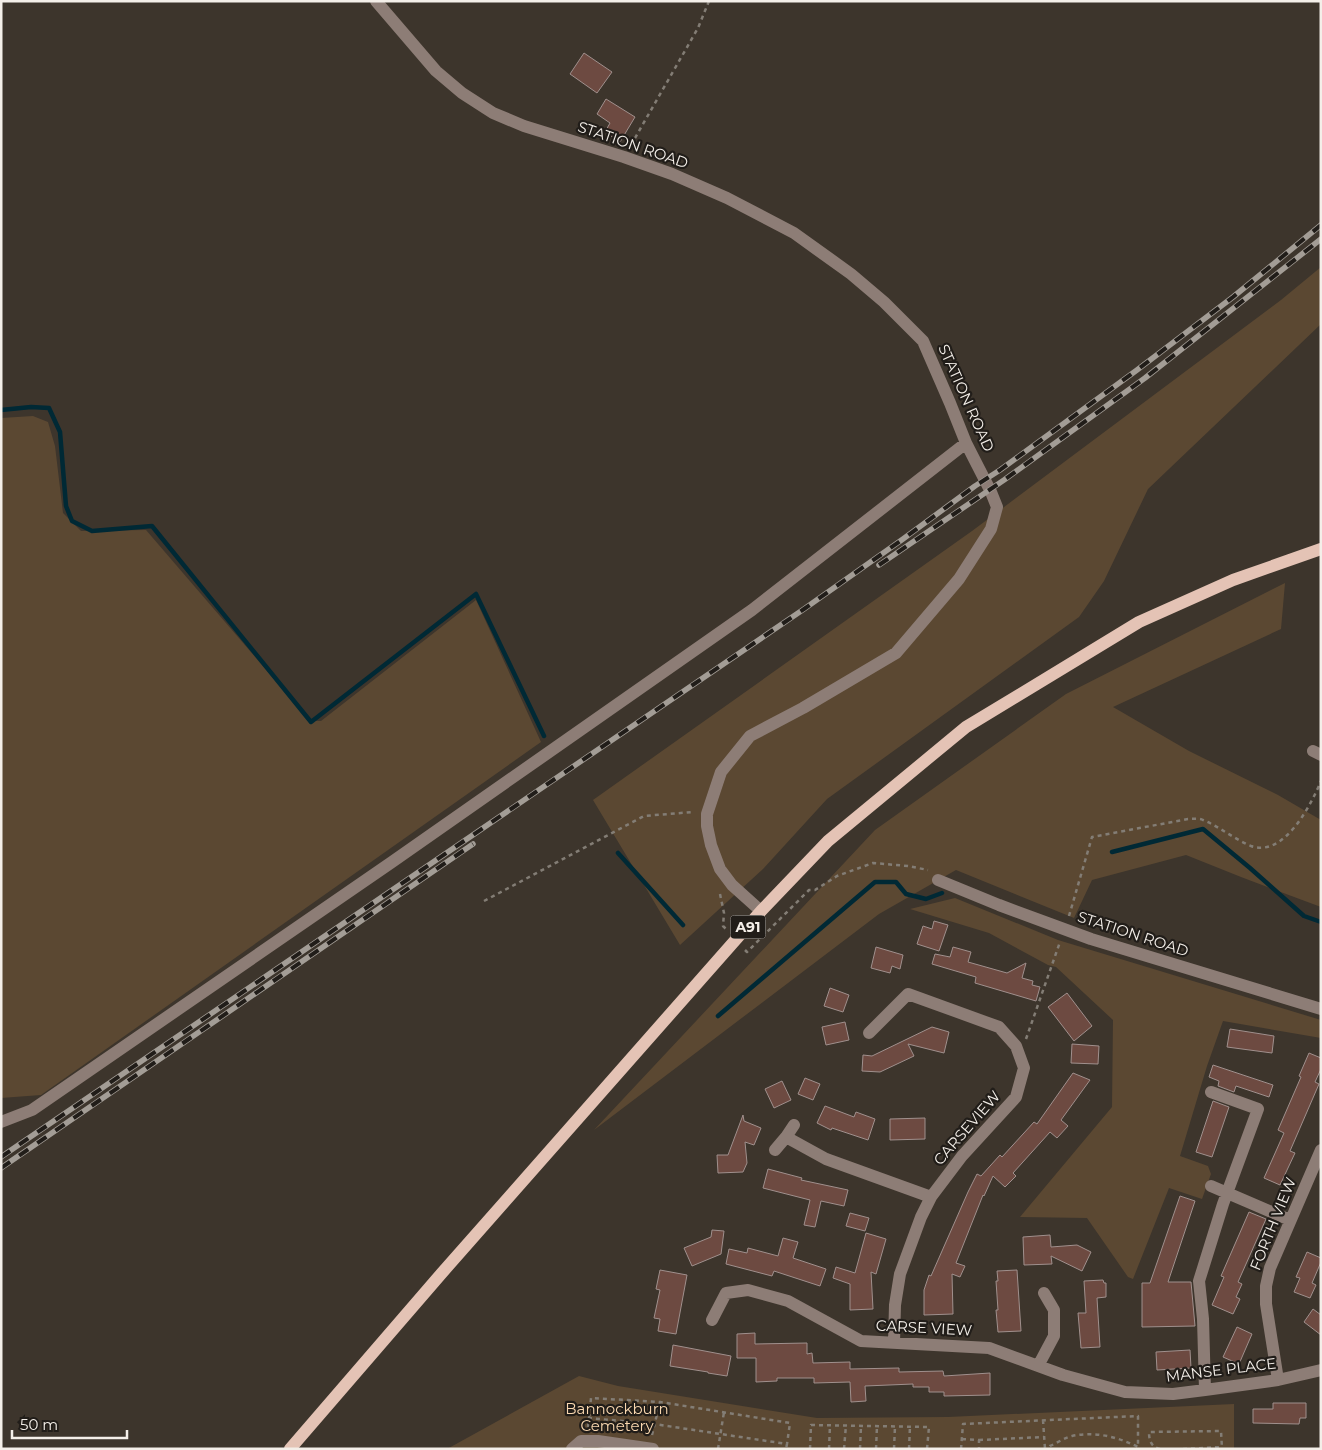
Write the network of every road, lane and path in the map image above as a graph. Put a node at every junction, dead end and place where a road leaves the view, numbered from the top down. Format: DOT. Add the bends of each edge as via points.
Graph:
graph roads {
  1 [pos="376,1"];
  2 [pos="709,1"];
  3 [pos="624,157"];
  4 [pos="966,443"];
  5 [pos="1321,549"];
  6 [pos="1321,781"];
  7 [pos="707,814"];
  8 [pos="938,880"];
  9 [pos="720,891"];
  10 [pos="484,901"];
  11 [pos="761,911"];
  12 [pos="1065,929"];
  13 [pos="737,940"];
  14 [pos="1321,1009"];
  15 [pos="869,1033"];
  16 [pos="1020,1056"];
  17 [pos="1211,1092"];
  18 [pos="1,1122"];
  19 [pos="794,1125"];
  20 [pos="786,1138"];
  21 [pos="775,1150"];
  22 [pos="1321,1150"];
  23 [pos="1317,1173"];
  24 [pos="1211,1186"];
  25 [pos="1227,1193"];
  26 [pos="931,1196"];
  27 [pos="1290,1220"];
  28 [pos="1044,1293"];
  29 [pos="712,1320"];
  30 [pos="894,1343"];
  31 [pos="1038,1366"];
  32 [pos="1321,1370"];
  33 [pos="1278,1380"];
  34 [pos="1205,1390"];
  35 [pos="1125,1392"];
  36 [pos="660,1402"];
  37 [pos="724,1412"];
  38 [pos="589,1418"];
  39 [pos="1043,1420"];
  40 [pos="654,1424"];
  41 [pos="830,1425"];
  42 [pos="846,1425"];
  43 [pos="861,1426"];
  44 [pos="877,1426"];
  45 [pos="895,1426"];
  46 [pos="910,1426"];
  47 [pos="720,1434"];
  48 [pos="1044,1437"];
  49 [pos="962,1439"];
  50 [pos="978,1440"];
  51 [pos="586,1441"];
  52 [pos="787,1444"];
  53 [pos="649,1448"];
  54 [pos="1139,1448"];
  55 [pos="1222,1448"];
  56 [pos="290,1449"];
  57 [pos="572,1449"];
  58 [pos="653,1449"];
  59 [pos="718,1449"];
  60 [pos="786,1449"];
  61 [pos="810,1449"];
  62 [pos="829,1449"];
  63 [pos="844,1449"];
  64 [pos="860,1449"];
  65 [pos="876,1449"];
  66 [pos="894,1449"];
  67 [pos="910,1449"];
  68 [pos="927,1449"];
  69 [pos="961,1449"];
  70 [pos="979,1449"];
  71 [pos="1046,1449"];
  72 [pos="1160,1449"];
  73 [pos="1183,1449"];
  1 -- 3 [label="street, STATION ROAD" via="436,71 493,113"];
  2 -- 3 [label="path" via="698,28"];
  3 -- 4 [label="street, STATION ROAD" via="727,198 794,233 858,280 923,342"];
  4 -- 7 [label="street, STATION ROAD" via="992,492 996,507 991,529 959,579 896,653 750,736 721,772"];
  4 -- 18 [label="street" via="752,610 32,1110"];
  5 -- 11 [label="main road, A91" via="1233,580 1139,622 966,727 828,841"];
  6 -- 12 [label="path" via="1298,825 1266,848 1252,846 1195,819 1092,837"];
  7 -- 10 [label="path" via="690,812 644,816"];
  7 -- 11 [label="street, STATION ROAD" via="711,845 720,869 732,885"];
  8 -- 12 [label="street, STATION ROAD"];
  8 -- 13 [label="path" via="938,874 908,866 866,866 809,890 747,952"];
  9 -- 13 [label="path" via="723,926"];
  11 -- 13 [label="main road, A91"];
  12 -- 14 [label="street, STATION ROAD"];
  12 -- 16 [label="path"];
  13 -- 56 [label="main road, A91"];
  15 -- 16 [label="street" via="908,994 999,1027 1016,1046"];
  16 -- 26 [label="street, CARSEVIEW" via="1024,1068 1016,1097 962,1156"];
  17 -- 25 [label="street" via="1258,1109"];
  19 -- 20 [label="street"];
  20 -- 21 [label="street"];
  20 -- 26 [label="street" via="826,1159"];
  22 -- 23 [label="street, FORTH VIEW"];
  23 -- 27 [label="street, FORTH VIEW"];
  24 -- 25 [label="street"];
  25 -- 27 [label="street"];
  25 -- 34 [label="street" via="1199,1281"];
  26 -- 30 [label="street, CARSEVIEW" via="900,1274"];
  27 -- 33 [label="street, FORTH VIEW" via="1266,1286"];
  28 -- 31 [label="street" via="1054,1310 1054,1336"];
  29 -- 30 [label="street, CARSE VIEW" via="726,1293 748,1290 788,1301 862,1341"];
  30 -- 31 [label="street, CARSE VIEW" via="989,1348"];
  31 -- 35 [label="street, CARSE VIEW"];
  32 -- 33 [label="street, MANSE PLACE"];
  33 -- 34 [label="street, MANSE PLACE"];
  34 -- 35 [label="street, MANSE PLACE" via="1173,1394"];
  36 -- 37 [label="path"];
  36 -- 38 [label="path" via="590,1398"];
  36 -- 40 [label="path"];
  37 -- 47 [label="path"];
  37 -- 52 [label="path" via="790,1423"];
  38 -- 40 [label="path"];
  38 -- 51 [label="path"];
  39 -- 48 [label="path"];
  39 -- 49 [label="path" via="963,1424"];
  39 -- 54 [label="path" via="1138,1416"];
  40 -- 47 [label="path"];
  40 -- 53 [label="path"];
  41 -- 42 [label="path"];
  41 -- 61 [label="path" via="811,1425"];
  41 -- 62 [label="path"];
  42 -- 43 [label="path"];
  42 -- 63 [label="path"];
  43 -- 44 [label="path"];
  43 -- 64 [label="path"];
  44 -- 45 [label="path"];
  44 -- 65 [label="path"];
  45 -- 46 [label="path"];
  45 -- 66 [label="path"];
  46 -- 67 [label="path"];
  46 -- 68 [label="path" via="929,1427"];
  47 -- 52 [label="path"];
  47 -- 59 [label="path"];
  48 -- 50 [label="path"];
  48 -- 71 [label="path"];
  49 -- 50 [label="path"];
  49 -- 69 [label="path"];
  50 -- 70 [label="path"];
  51 -- 53 [label="street"];
  51 -- 57 [label="street"];
  52 -- 60 [label="path"];
  53 -- 58 [label="street"];
  54 -- 71 [label="path" via="1122,1439 1087,1434 1070,1436"];
  55 -- 72 [label="path" via="1221,1431 1149,1432 1149,1441"];
  55 -- 73 [label="path"];
}
